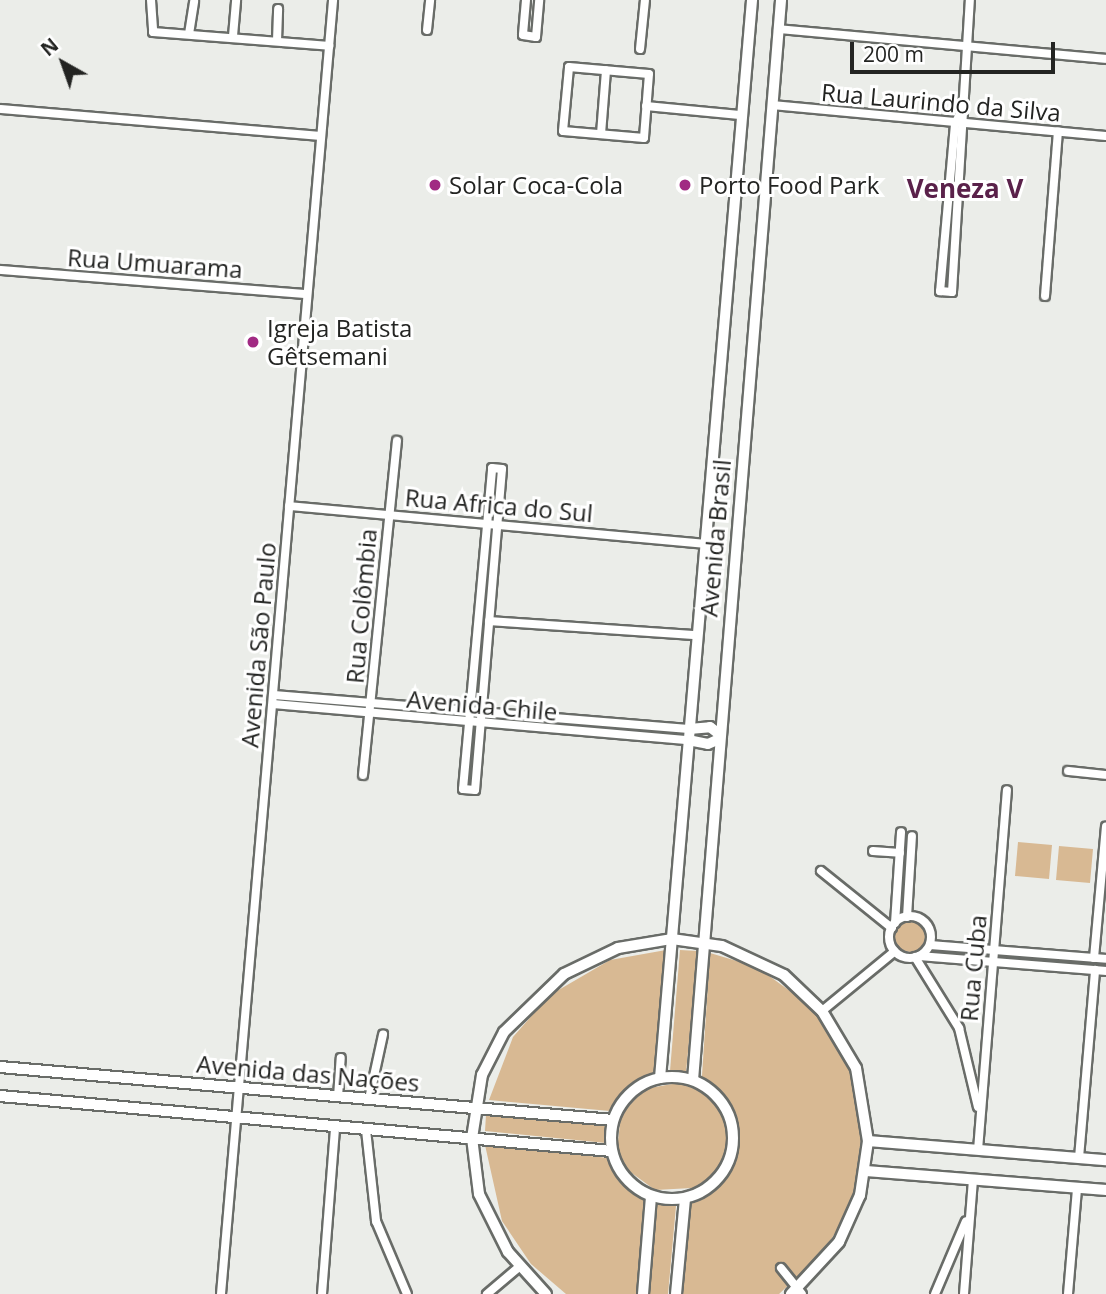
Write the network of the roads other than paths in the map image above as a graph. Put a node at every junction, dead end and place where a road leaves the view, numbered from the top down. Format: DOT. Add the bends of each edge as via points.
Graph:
graph roads {
  1 [pos="151,0"];
  2 [pos="236,0"];
  3 [pos="333,0"];
  4 [pos="430,0"];
  5 [pos="526,0"];
  6 [pos="539,0"];
  7 [pos="645,0"];
  8 [pos="751,0"];
  9 [pos="781,0"];
  10 [pos="970,0"];
  11 [pos="194,1"];
  12 [pos="278,9"];
  13 [pos="778,29"];
  14 [pos="427,30"];
  15 [pos="189,34"];
  16 [pos="233,36"];
  17 [pos="276,41"];
  18 [pos="329,46"];
  19 [pos="640,49"];
  20 [pos="966,49"];
  21 [pos="1106,59"];
  22 [pos="606,70"];
  23 [pos="772,105"];
  24 [pos="646,106"];
  25 [pos="0,109"];
  26 [pos="961,111"];
  27 [pos="740,115"];
  28 [pos="954,124"];
  29 [pos="965,125"];
  30 [pos="1058,132"];
  31 [pos="601,134"];
  32 [pos="320,135"];
  33 [pos="1106,136"];
  34 [pos="0,270"];
  35 [pos="307,294"];
  36 [pos="1045,296"];
  37 [pos="397,441"];
  38 [pos="289,506"];
  39 [pos="389,514"];
  40 [pos="486,524"];
  41 [pos="497,524"];
  42 [pos="705,544"];
  43 [pos="489,621"];
  44 [pos="697,635"];
  45 [pos="274,699"];
  46 [pos="370,710"];
  47 [pos="470,714"];
  48 [pos="481,715"];
  49 [pos="470,724"];
  50 [pos="480,725"];
  51 [pos="689,729"];
  52 [pos="719,736"];
  53 [pos="688,740"];
  54 [pos="1068,771"];
  55 [pos="363,775"];
  56 [pos="1106,775"];
  57 [pos="1007,790"];
  58 [pos="1106,827"];
  59 [pos="901,832"];
  60 [pos="912,836"];
  61 [pos="873,851"];
  62 [pos="900,853"];
  63 [pos="821,871"];
  64 [pos="907,917"];
  65 [pos="893,926"];
  66 [pos="672,939"];
  67 [pos="702,941"];
  68 [pos="930,945"];
  69 [pos="993,950"];
  70 [pos="895,951"];
  71 [pos="917,956"];
  72 [pos="1094,958"];
  73 [pos="1106,959"];
  74 [pos="993,962"];
  75 [pos="1095,970"];
  76 [pos="1106,971"];
  77 [pos="822,1011"];
  78 [pos="383,1035"];
  79 [pos="341,1058"];
  80 [pos="0,1067"];
  81 [pos="660,1077"];
  82 [pos="693,1080"];
  83 [pos="241,1088"];
  84 [pos="0,1096"];
  85 [pos="338,1097"];
  86 [pos="369,1099"];
  87 [pos="475,1108"];
  88 [pos="238,1119"];
  89 [pos="613,1120"];
  90 [pos="980,1120"];
  91 [pos="335,1127"];
  92 [pos="366,1130"];
  93 [pos="472,1138"];
  94 [pos="868,1141"];
  95 [pos="978,1150"];
  96 [pos="611,1151"];
  97 [pos="1079,1158"];
  98 [pos="1106,1160"];
  99 [pos="866,1171"];
  100 [pos="973,1179"];
  101 [pos="1077,1188"];
  102 [pos="1106,1190"];
  103 [pos="651,1196"];
  104 [pos="685,1198"];
  105 [pos="971,1208"];
  106 [pos="519,1267"];
  107 [pos="781,1268"];
  108 [pos="797,1292"];
  109 [pos="220,1294"];
  110 [pos="322,1294"];
  111 [pos="407,1294"];
  112 [pos="487,1294"];
  113 [pos="546,1294"];
  114 [pos="643,1294"];
  115 [pos="676,1294"];
  116 [pos="934,1294"];
  117 [pos="964,1294"];
  118 [pos="1068,1294"];
  1 -- 15 [label="street" via="153,32"];
  2 -- 16 [label="street"];
  3 -- 18 [label="street, Avenida São Paulo"];
  4 -- 14 [label="street"];
  5 -- 6 [label="street" via="523,35 536,37"];
  7 -- 19 [label="street"];
  8 -- 27 [label="main road, Avenida Brasil"];
  9 -- 13 [label="main road, Avenida Brasil"];
  10 -- 20 [label="street"];
  11 -- 15 [label="street"];
  12 -- 17 [label="street"];
  13 -- 20 [label="street"];
  13 -- 23 [label="main road, Avenida Brasil"];
  15 -- 16 [label="street"];
  16 -- 17 [label="street"];
  17 -- 18 [label="street"];
  18 -- 32 [label="street, Avenida São Paulo"];
  20 -- 21 [label="street"];
  20 -- 26 [label="street"];
  22 -- 24 [label="street" via="649,74"];
  22 -- 31 [label="street"];
  22 -- 31 [label="street" via="569,67 563,131"];
  23 -- 28 [label="street, Rua Laurindo da Silva"];
  23 -- 52 [label="main road, Avenida Brasil"];
  24 -- 27 [label="street"];
  24 -- 31 [label="street" via="644,138"];
  25 -- 32 [label="street"];
  26 -- 28 [label="street"];
  26 -- 29 [label="street"];
  27 -- 42 [label="main road, Avenida Brasil"];
  28 -- 29 [label="street, Rua Laurindo da Silva"];
  28 -- 29 [label="street" via="940,291 952,292"];
  29 -- 30 [label="street, Rua Laurindo da Silva"];
  30 -- 33 [label="street, Rua Laurindo da Silva"];
  30 -- 36 [label="street"];
  32 -- 35 [label="street, Avenida São Paulo"];
  34 -- 35 [label="street, Rua Umuarama"];
  35 -- 38 [label="street, Avenida São Paulo"];
  37 -- 39 [label="street, Rua Colômbia"];
  38 -- 39 [label="street, Rua Africa do Sul"];
  38 -- 45 [label="street, Avenida São Paulo"];
  39 -- 40 [label="street, Rua Africa do Sul"];
  39 -- 46 [label="street, Rua Colômbia"];
  40 -- 41 [label="street, Rua Africa do Sul"];
  40 -- 41 [label="street" via="492,468 502,469"];
  40 -- 47 [label="street"];
  41 -- 42 [label="street, Rua Africa do Sul"];
  41 -- 43 [label="street"];
  42 -- 44 [label="main road, Avenida Brasil"];
  43 -- 44 [label="street"];
  43 -- 48 [label="street"];
  44 -- 51 [label="main road, Avenida Brasil"];
  45 -- 46 [label="street, Avenida Chile"];
  45 -- 83 [label="street, Avenida São Paulo"];
  46 -- 47 [label="street, Avenida Chile"];
  46 -- 49 [label="street, Avenida Chile"];
  46 -- 55 [label="street, Rua Colômbia"];
  47 -- 48 [label="street, Avenida Chile"];
  47 -- 49 [label="street"];
  48 -- 50 [label="street"];
  48 -- 51 [label="street, Avenida Chile"];
  49 -- 50 [label="street, Avenida Chile"];
  49 -- 50 [label="street" via="463,789 475,789"];
  50 -- 53 [label="street, Avenida Chile"];
  51 -- 52 [label="main road" via="710,727"];
  51 -- 53 [label="main road, Avenida Brasil"];
  52 -- 53 [label="main road" via="708,744"];
  52 -- 67 [label="main road, Avenida Brasil"];
  53 -- 66 [label="main road, Avenida Brasil"];
  54 -- 56 [label="street"];
  57 -- 69 [label="street, Rua Cuba"];
  58 -- 72 [label="street"];
  59 -- 62 [label="street"];
  60 -- 64 [label="street"];
  61 -- 62 [label="street"];
  62 -- 65 [label="street"];
  63 -- 65 [label="street"];
  64 -- 65 [label="street"];
  64 -- 68 [label="street" via="928,926"];
  65 -- 70 [label="street"];
  66 -- 67 [label="main road"];
  66 -- 81 [label="main road, Avenida Brasil"];
  66 -- 87 [label="main road" via="588,960 533,998 491,1054"];
  67 -- 77 [label="main road" via="762,962"];
  67 -- 82 [label="main road, Avenida Brasil"];
  68 -- 69 [label="street"];
  68 -- 71 [label="street"];
  69 -- 72 [label="street"];
  69 -- 74 [label="street, Rua Cuba"];
  70 -- 71 [label="street"];
  70 -- 77 [label="street"];
  71 -- 74 [label="street"];
  71 -- 90 [label="street" via="959,1028"];
  72 -- 73 [label="street"];
  74 -- 75 [label="street"];
  74 -- 90 [label="street, Rua Cuba"];
  75 -- 76 [label="street"];
  75 -- 97 [label="street"];
  77 -- 94 [label="main road" via="856,1068"];
  78 -- 86 [label="street"];
  79 -- 85 [label="street"];
  80 -- 83 [label="main road, Avenida das Nações"];
  81 -- 82 [label="main road"];
  81 -- 89 [label="main road" via="634,1089"];
  82 -- 104 [label="main road" via="726,1109 733,1143 718,1179"];
  83 -- 85 [label="main road, Avenida das Nações"];
  83 -- 88 [label="street, Avenida São Paulo"];
  84 -- 88 [label="main road, Avenida das Nações"];
  85 -- 86 [label="main road, Avenida das Nações"];
  86 -- 87 [label="main road, Avenida das Nações"];
  87 -- 89 [label="main road, Avenida das Nações"];
  87 -- 93 [label="main road"];
  88 -- 91 [label="main road, Avenida das Nações"];
  88 -- 109 [label="street, Avenida São Paulo"];
  89 -- 96 [label="main road"];
  90 -- 95 [label="street, Rua Cuba"];
  91 -- 92 [label="main road, Avenida das Nações"];
  91 -- 110 [label="street"];
  92 -- 93 [label="main road, Avenida das Nações"];
  92 -- 111 [label="street" via="376,1221"];
  93 -- 96 [label="main road, Avenida das Nações"];
  93 -- 106 [label="main road" via="479,1194"];
  94 -- 95 [label="main road"];
  94 -- 99 [label="main road"];
  95 -- 97 [label="main road"];
  96 -- 103 [label="main road" via="626,1178"];
  97 -- 98 [label="main road"];
  99 -- 100 [label="main road"];
  99 -- 108 [label="main road" via="839,1242"];
  100 -- 101 [label="main road"];
  100 -- 105 [label="street"];
  101 -- 102 [label="main road"];
  101 -- 118 [label="street"];
  103 -- 104 [label="main road"];
  103 -- 114 [label="main road"];
  104 -- 115 [label="main road"];
  105 -- 116 [label="street"];
  105 -- 117 [label="street"];
  106 -- 112 [label="street"];
  106 -- 113 [label="main road"];
  107 -- 108 [label="street"];
}
